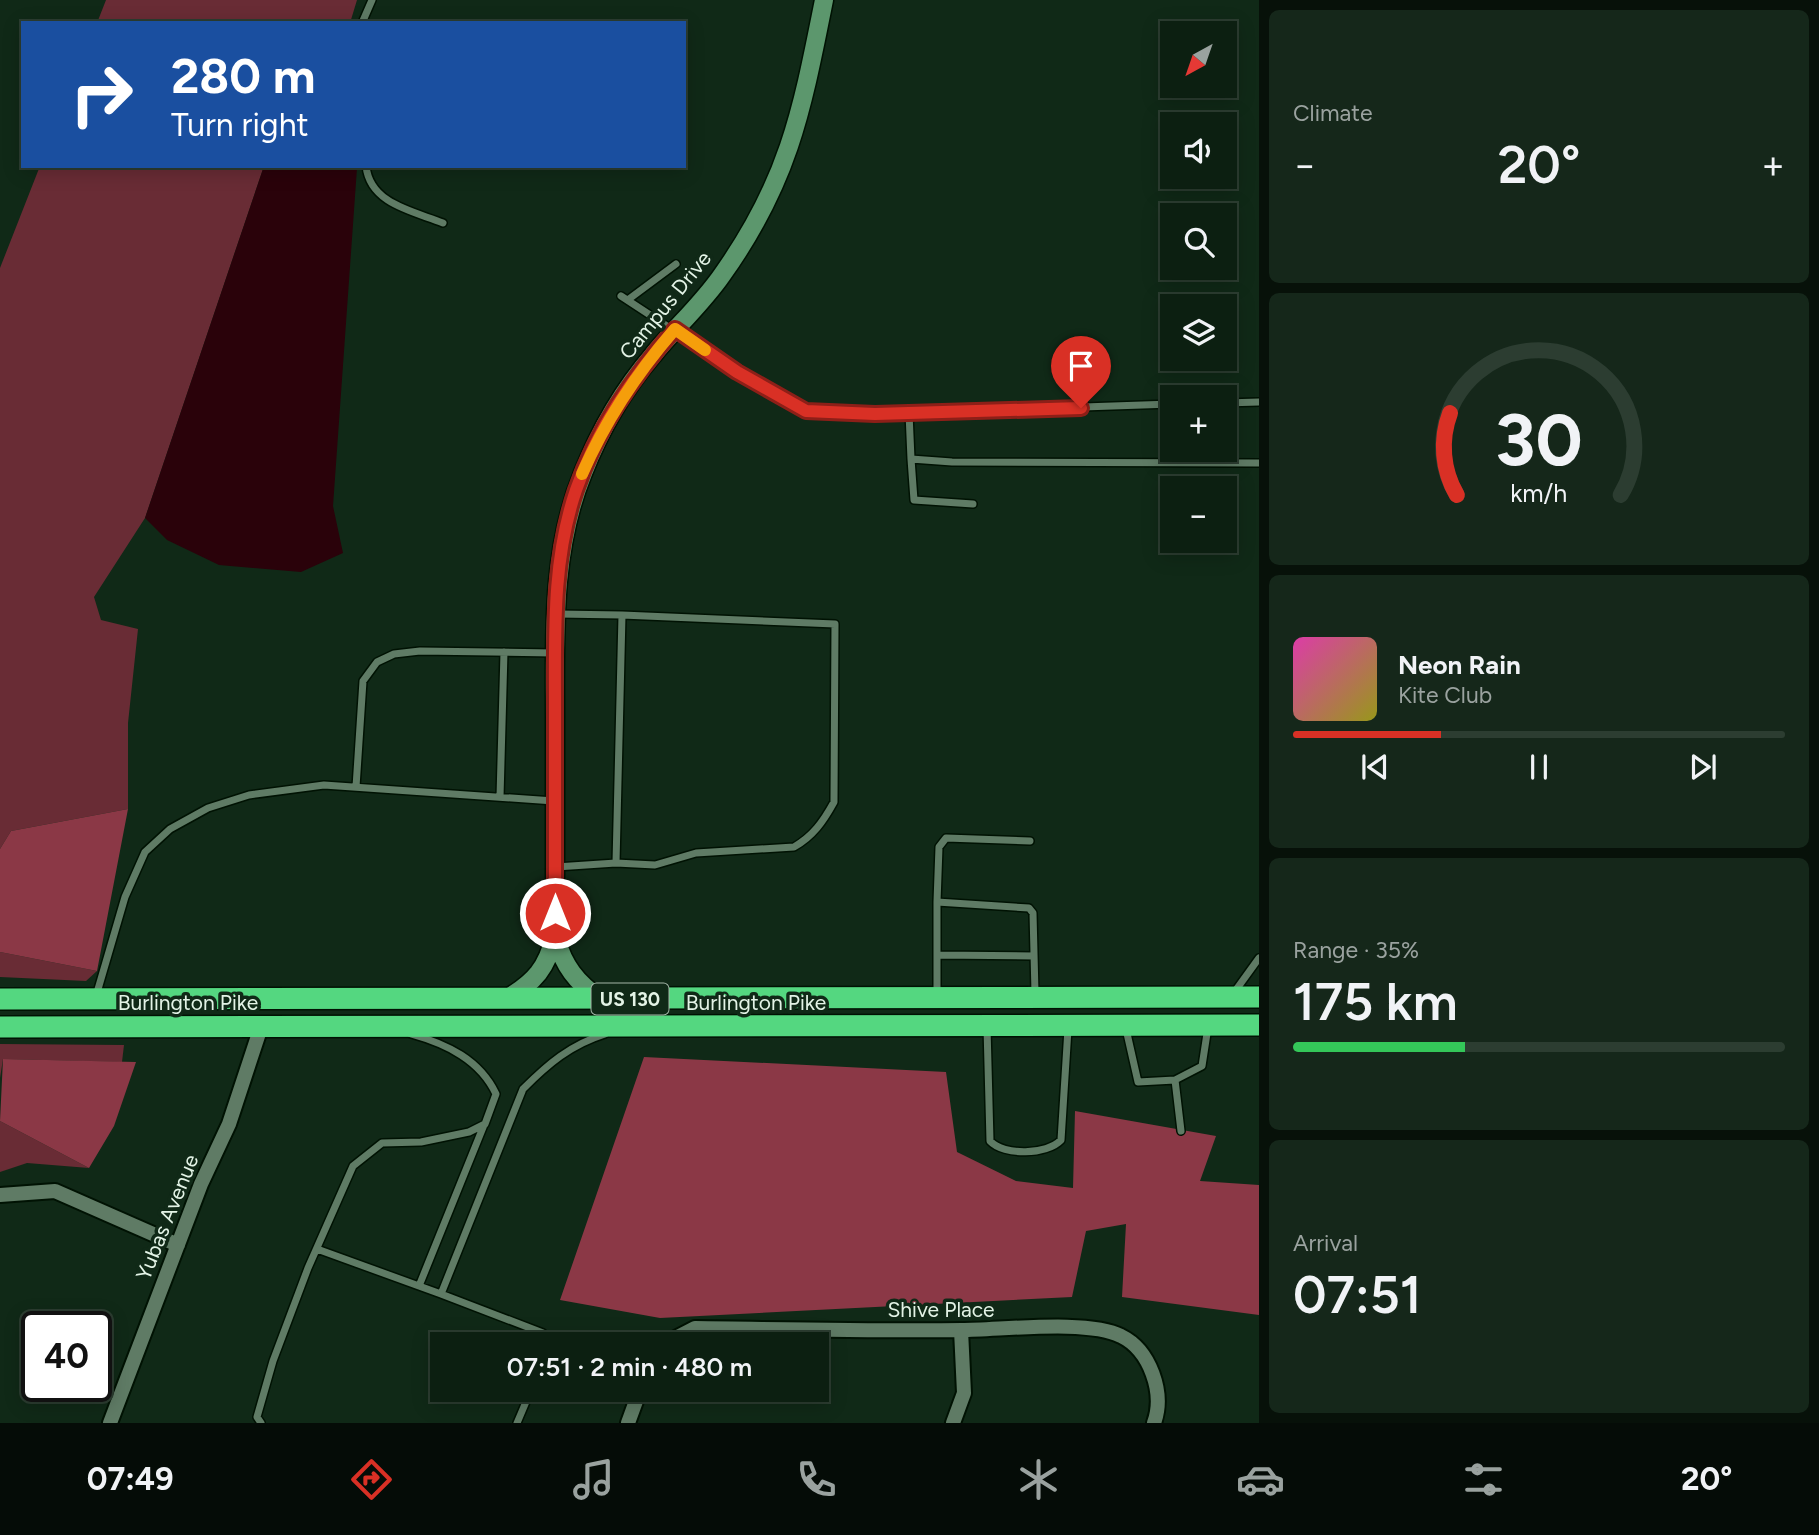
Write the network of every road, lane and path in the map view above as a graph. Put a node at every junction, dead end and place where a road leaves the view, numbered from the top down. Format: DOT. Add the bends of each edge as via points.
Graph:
graph roads {
  1 [pos="372,0"];
  2 [pos="824,0"];
  3 [pos="363,21"];
  4 [pos="366,168"];
  5 [pos="443,223"];
  6 [pos="676,264"];
  7 [pos="621,296"];
  8 [pos="629,299"];
  9 [pos="675,329"];
  10 [pos="1237,402"];
  11 [pos="1259,402"];
  12 [pos="1160,404"];
  13 [pos="909,413"];
  14 [pos="911,459"];
  15 [pos="1259,463"];
  16 [pos="973,504"];
  17 [pos="555,614"];
  18 [pos="622,615"];
  19 [pos="505,652"];
  20 [pos="555,653"];
  21 [pos="356,788"];
  22 [pos="500,797"];
  23 [pos="555,802"];
  24 [pos="1031,841"];
  25 [pos="616,863"];
  26 [pos="555,867"];
  27 [pos="937,902"];
  28 [pos="555,935"];
  29 [pos="937,955"];
  30 [pos="1034,956"];
  31 [pos="1259,958"];
  32 [pos="1259,997"];
  33 [pos="937,998"];
  34 [pos="1035,998"];
  35 [pos="1230,998"];
  36 [pos="0,999"];
  37 [pos="95,999"];
  38 [pos="506,999"];
  39 [pos="600,999"];
  40 [pos="380,1026"];
  41 [pos="632,1026"];
  42 [pos="987,1026"];
  43 [pos="1068,1026"];
  44 [pos="1125,1026"];
  45 [pos="1209,1026"];
  46 [pos="1259,1026"];
  47 [pos="0,1027"];
  48 [pos="261,1027"];
  49 [pos="1175,1080"];
  50 [pos="485,1124"];
  51 [pos="1181,1131"];
  52 [pos="0,1195"];
  53 [pos="178,1245"];
  54 [pos="317,1248"];
  55 [pos="419,1286"];
  56 [pos="441,1294"];
  57 [pos="961,1330"];
  58 [pos="540,1332"];
  59 [pos="687,1332"];
  60 [pos="526,1402"];
  61 [pos="636,1402"];
  62 [pos="110,1423"];
  63 [pos="261,1423"];
  64 [pos="517,1423"];
  65 [pos="628,1423"];
  66 [pos="953,1423"];
  67 [pos="1154,1423"];
  1 -- 3 [label="lane"];
  2 -- 9 [label="street, Campus Drive" via="802,109 775,187 721,276"];
  4 -- 5 [label="lane" via="371,186 381,198"];
  6 -- 8 [label="lane"];
  7 -- 8 [label="lane"];
  8 -- 9 [label="lane"];
  9 -- 13 [label="lane" via="737,372 806,411"];
  9 -- 17 [label="street, Campus Drive" via="619,400 582,474 565,533"];
  10 -- 11 [label="lane"];
  12 -- 13 [label="lane"];
  13 -- 14 [label="lane"];
  14 -- 15 [label="lane"];
  14 -- 16 [label="lane" via="914,500"];
  17 -- 18 [label="lane"];
  17 -- 20 [label="street, Campus Drive"];
  18 -- 25 [label="lane"];
  18 -- 25 [label="lane" via="835,624 834,802 808,839 794,847 696,853 655,864"];
  19 -- 20 [label="lane"];
  19 -- 21 [label="lane" via="394,654 377,662 363,681"];
  19 -- 22 [label="lane"];
  20 -- 23 [label="street, Campus Drive"];
  21 -- 22 [label="lane"];
  21 -- 37 [label="lane" via="324,785 249,794 208,808 170,829 145,852"];
  22 -- 23 [label="lane"];
  23 -- 26 [label="street, Campus Drive"];
  24 -- 27 [label="lane" via="946,838 939,847"];
  25 -- 26 [label="lane"];
  26 -- 28 [label="street, Campus Drive"];
  27 -- 29 [label="lane"];
  27 -- 30 [label="lane" via="1029,908"];
  28 -- 38 [label="street, Campus Drive" via="540,974"];
  28 -- 39 [label="street, Campus Drive" via="562,961"];
  29 -- 30 [label="lane"];
  29 -- 33 [label="lane"];
  30 -- 34 [label="lane"];
  31 -- 35 [label="lane"];
  32 -- 35 [label="highway, Burlington Pike / US 130"];
  33 -- 34 [label="highway, Burlington Pike / US 130"];
  33 -- 39 [label="highway, Burlington Pike / US 130"];
  34 -- 35 [label="highway, Burlington Pike / US 130"];
  36 -- 37 [label="highway, Burlington Pike / US 130"];
  37 -- 38 [label="highway, Burlington Pike / US 130"];
  38 -- 39 [label="highway, Burlington Pike / US 130"];
  40 -- 41 [label="highway, Burlington Pike / US 130"];
  40 -- 48 [label="highway, Burlington Pike / US 130"];
  40 -- 50 [label="lane" via="429,1039 466,1056 487,1076 496,1094"];
  41 -- 42 [label="highway, Burlington Pike / US 130"];
  41 -- 56 [label="lane" via="579,1043 548,1063 523,1090"];
  42 -- 43 [label="highway, Burlington Pike / US 130"];
  42 -- 43 [label="lane" via="990,1141 997,1149 1027,1151 1047,1149 1061,1140"];
  43 -- 44 [label="highway, Burlington Pike / US 130"];
  44 -- 45 [label="highway, Burlington Pike / US 130"];
  44 -- 49 [label="lane" via="1138,1082"];
  45 -- 46 [label="highway, Burlington Pike / US 130"];
  45 -- 49 [label="lane" via="1202,1066"];
  47 -- 48 [label="highway, Burlington Pike / US 130"];
  48 -- 53 [label="street, Yubas Avenue" via="229,1124"];
  49 -- 51 [label="lane"];
  50 -- 54 [label="lane" via="421,1142 382,1143 353,1166"];
  50 -- 55 [label="lane"];
  52 -- 53 [label="street" via="55,1191"];
  53 -- 62 [label="street, Yubas Avenue"];
  54 -- 55 [label="lane"];
  54 -- 63 [label="lane" via="273,1362 257,1417"];
  55 -- 56 [label="lane"];
  56 -- 58 [label="lane"];
  57 -- 59 [label="street, Shive Place" via="695,1328"];
  57 -- 66 [label="street" via="964,1393"];
  57 -- 67 [label="street, Shive Place" via="1094,1328 1122,1336 1143,1356 1157,1384"];
  60 -- 64 [label="lane"];
  61 -- 65 [label="street"];
}
